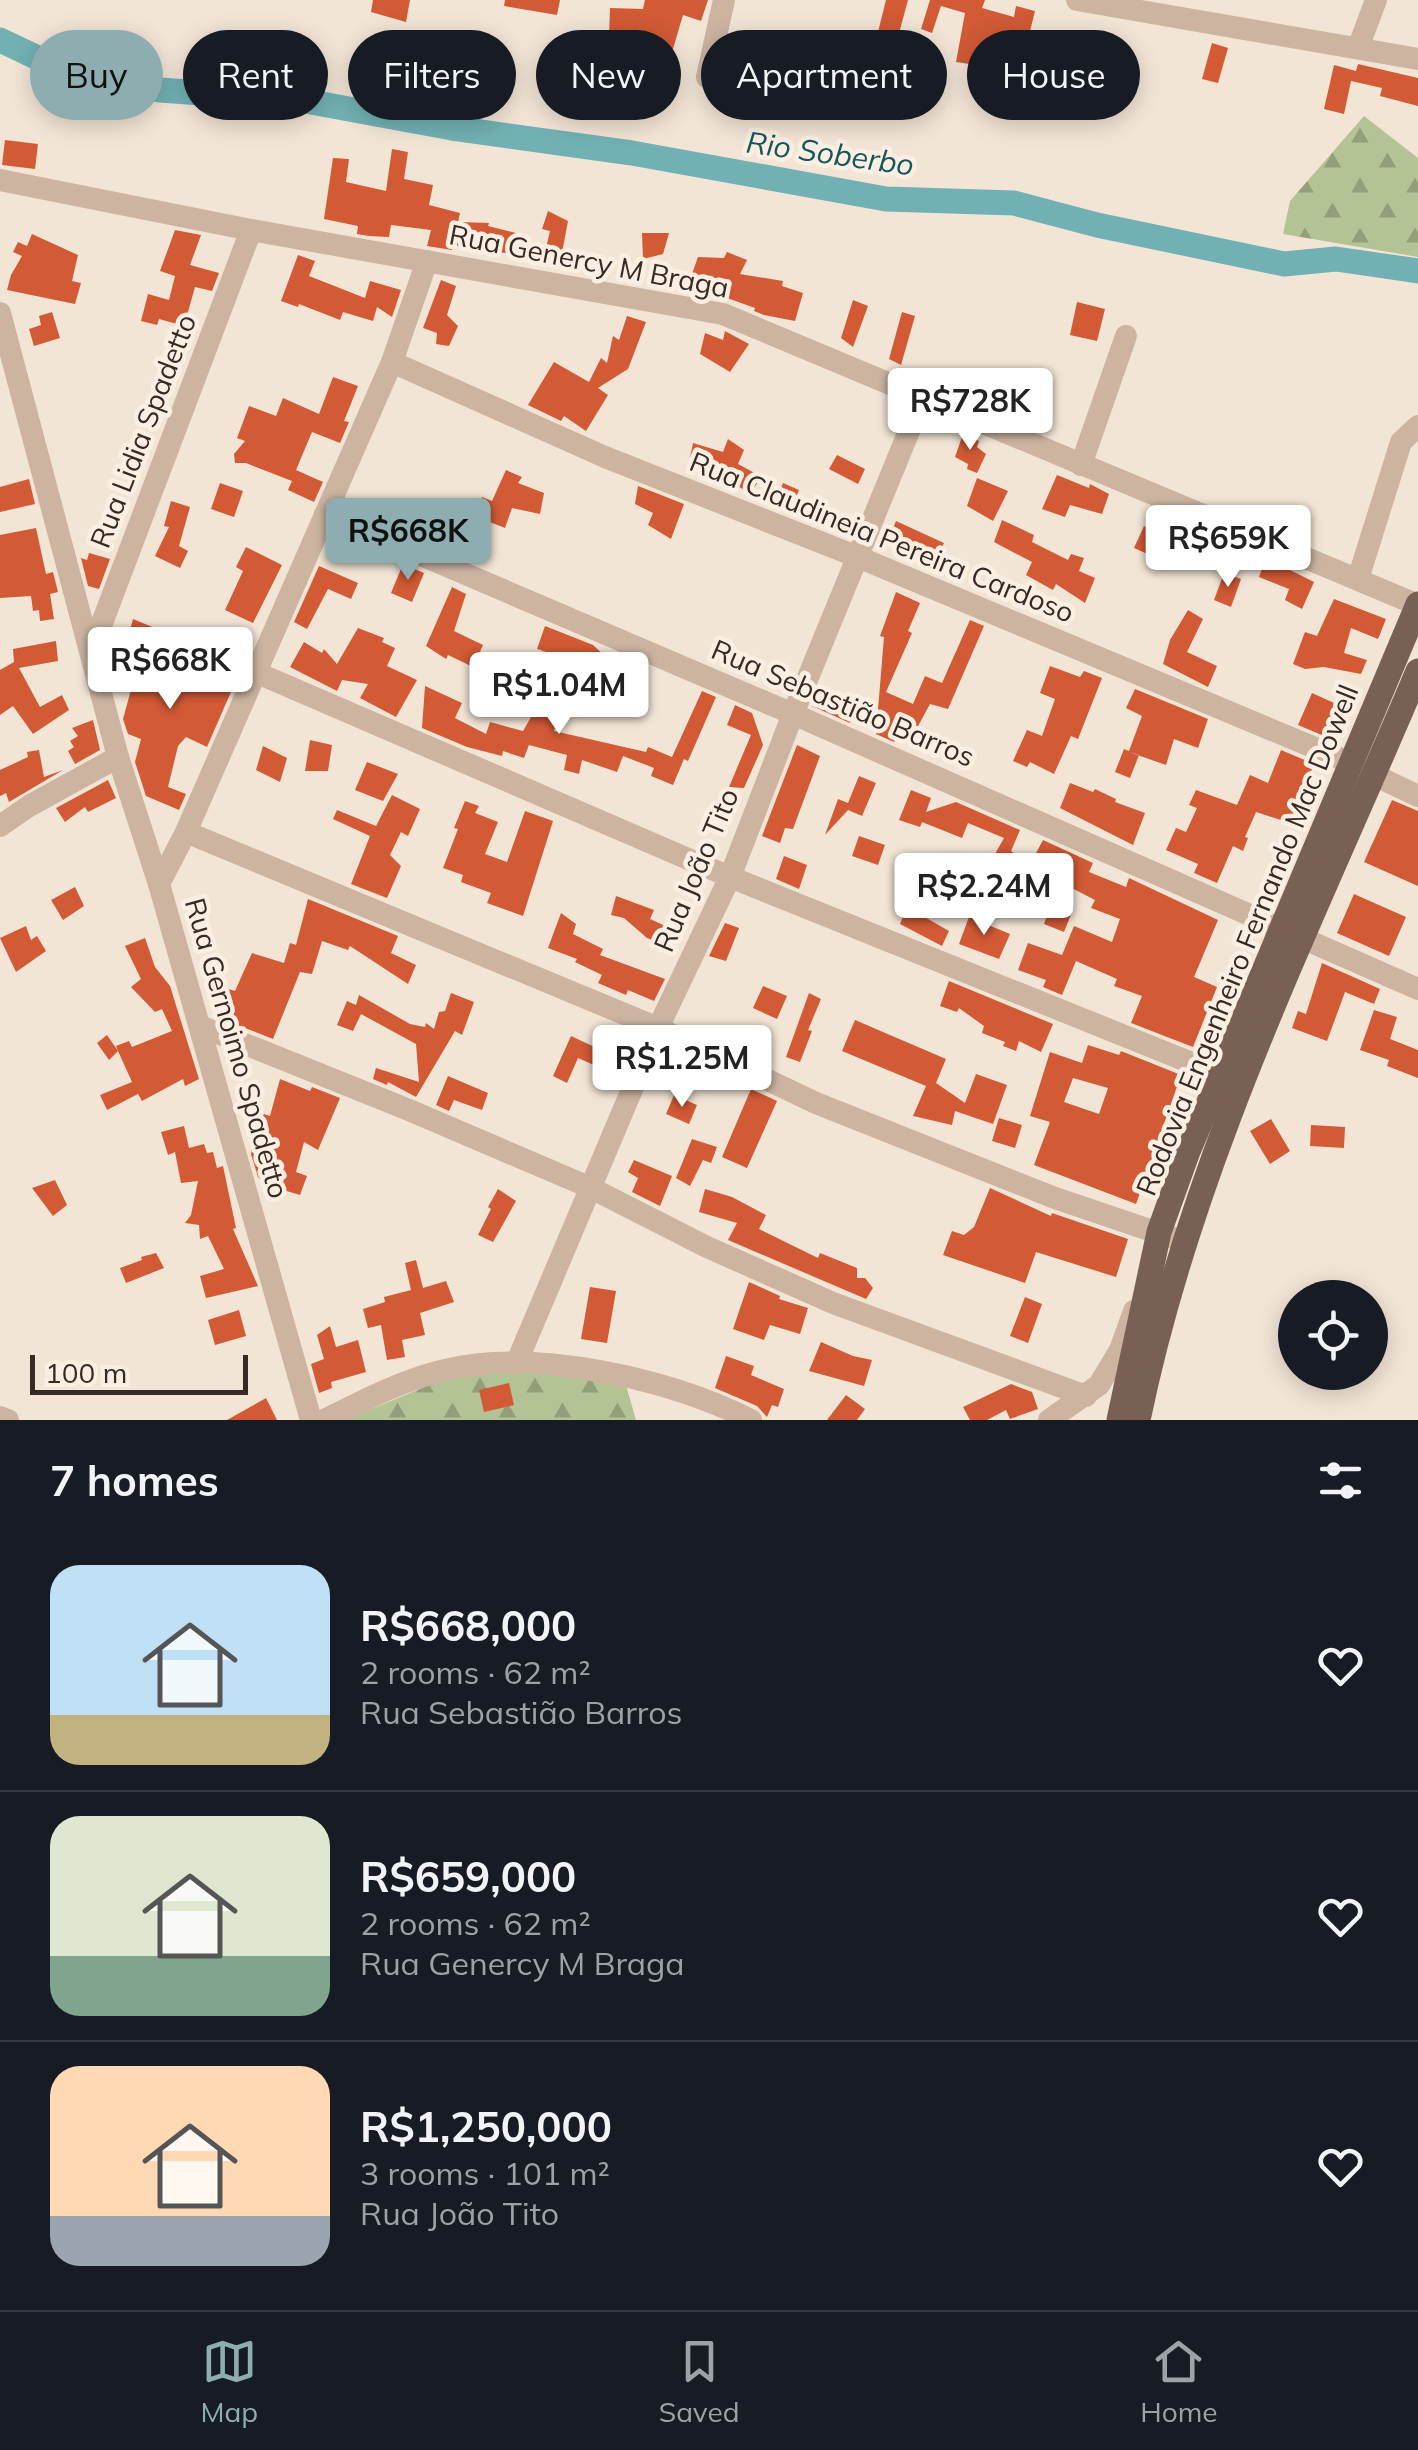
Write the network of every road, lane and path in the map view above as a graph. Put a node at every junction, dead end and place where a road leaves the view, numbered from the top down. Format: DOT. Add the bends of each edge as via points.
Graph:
graph roads {
  1 [pos="724,0"];
  2 [pos="1077,0"];
  3 [pos="1376,0"];
  4 [pos="717,30"];
  5 [pos="1358,48"];
  6 [pos="1418,59"];
  7 [pos="0,180"];
  8 [pos="251,230"];
  9 [pos="427,261"];
  10 [pos="0,313"];
  11 [pos="1126,336"];
  12 [pos="392,362"];
  13 [pos="923,397"];
  14 [pos="1418,426"];
  15 [pos="1081,466"];
  16 [pos="325,514"];
  17 [pos="858,557"];
  18 [pos="1358,578"];
  19 [pos="1418,605"];
  20 [pos="91,652"];
  21 [pos="1418,671"];
  22 [pos="255,672"];
  23 [pos="792,714"];
  24 [pos="118,757"];
  25 [pos="1363,769"];
  26 [pos="1418,796"];
  27 [pos="0,826"];
  28 [pos="186,832"];
  29 [pos="730,877"];
  30 [pos="159,884"];
  31 [pos="1293,932"];
  32 [pos="1418,989"];
  33 [pos="200,1026"];
  34 [pos="658,1028"];
  35 [pos="1219,1074"];
  36 [pos="589,1187"];
  37 [pos="1171,1237"];
  38 [pos="1146,1291"];
  39 [pos="516,1364"];
  40 [pos="1086,1396"];
  41 [pos="0,1417"];
  42 [pos="8,1420"];
  43 [pos="311,1420"];
  44 [pos="324,1420"];
  45 [pos="751,1420"];
  46 [pos="1049,1420"];
  47 [pos="1118,1420"];
  48 [pos="1138,1420"];
  1 -- 4 [label="street"];
  2 -- 5 [label="street"];
  3 -- 5 [label="street"];
  5 -- 6 [label="street"];
  7 -- 8 [label="street, Rua Genercy M Braga"];
  8 -- 9 [label="street, Rua Genercy M Braga"];
  8 -- 20 [label="street, Rua Lidia Spadetto"];
  9 -- 12 [label="street, Rua Gernoimo Spadetto"];
  9 -- 13 [label="street, Rua Genercy M Braga" via="723,314"];
  10 -- 20 [label="street"];
  11 -- 15 [label="street"];
  12 -- 16 [label="street, Rua Gernoimo Spadetto"];
  12 -- 17 [label="street, Rua Claudineia Pereira Cardoso" via="604,457"];
  13 -- 15 [label="street, Rua Genercy M Braga"];
  13 -- 17 [label="street, Rua João Tito"];
  14 -- 18 [label="street" via="1401,442"];
  15 -- 18 [label="street, Rua Genercy M Braga"];
  16 -- 22 [label="street, Rua Gernoimo Spadetto"];
  16 -- 23 [label="street, Rua Sebastião Barros"];
  17 -- 23 [label="street, Rua João Tito"];
  17 -- 25 [label="street, Rua Claudineia Pereira Cardoso"];
  18 -- 19 [label="street, Rua Genercy M Braga"];
  19 -- 25 [label="main road, Rodovia Engenheiro Fernando Mac Dowell"];
  20 -- 24 [label="street"];
  21 -- 25 [label="main road, Rodovia Engenheiro Fernando Mac Dowell"];
  22 -- 28 [label="street, Rua Gernoimo Spadetto"];
  22 -- 29 [label="street"];
  23 -- 29 [label="street, Rua João Tito"];
  23 -- 31 [label="street, Rua Sebastião Barros"];
  24 -- 27 [label="street"];
  24 -- 30 [label="street"];
  25 -- 26 [label="street, Rua Claudineia Pereira Cardoso"];
  25 -- 31 [label="main road, Rodovia Engenheiro Fernando Mac Dowell"];
  28 -- 30 [label="street, Rua Gernoimo Spadetto"];
  28 -- 34 [label="street"];
  29 -- 34 [label="street, Rua João Tito"];
  29 -- 35 [label="street"];
  30 -- 33 [label="street, Rua Gernoimo Spadetto"];
  31 -- 32 [label="street, Rua Sebastião Barros"];
  31 -- 35 [label="main road, Rodovia Engenheiro Fernando Mac Dowell"];
  31 -- 37 [label="main road, Rodovia Engenheiro Fernando Mac Dowell" via="1207,1170"];
  33 -- 36 [label="street"];
  33 -- 43 [label="street, Rua Gernoimo Spadetto"];
  34 -- 36 [label="street, Rua João Tito"];
  34 -- 37 [label="street" via="947,1157"];
  35 -- 37 [label="main road, Rodovia Engenheiro Fernando Mac Dowell"];
  36 -- 39 [label="street, Rua João Tito"];
  36 -- 40 [label="street" via="833,1303"];
  37 -- 38 [label="main road, Rodovia Engenheiro Fernando Mac Dowell"];
  37 -- 48 [label="main road, Rodovia Engenheiro Fernando Mac Dowell"];
  38 -- 40 [label="street" via="1110,1370"];
  38 -- 47 [label="main road, Rodovia Engenheiro Fernando Mac Dowell"];
  39 -- 44 [label="street" via="447,1369"];
  39 -- 45 [label="street" via="654,1382"];
  40 -- 46 [label="street"];
  41 -- 42 [label="street"];
}
